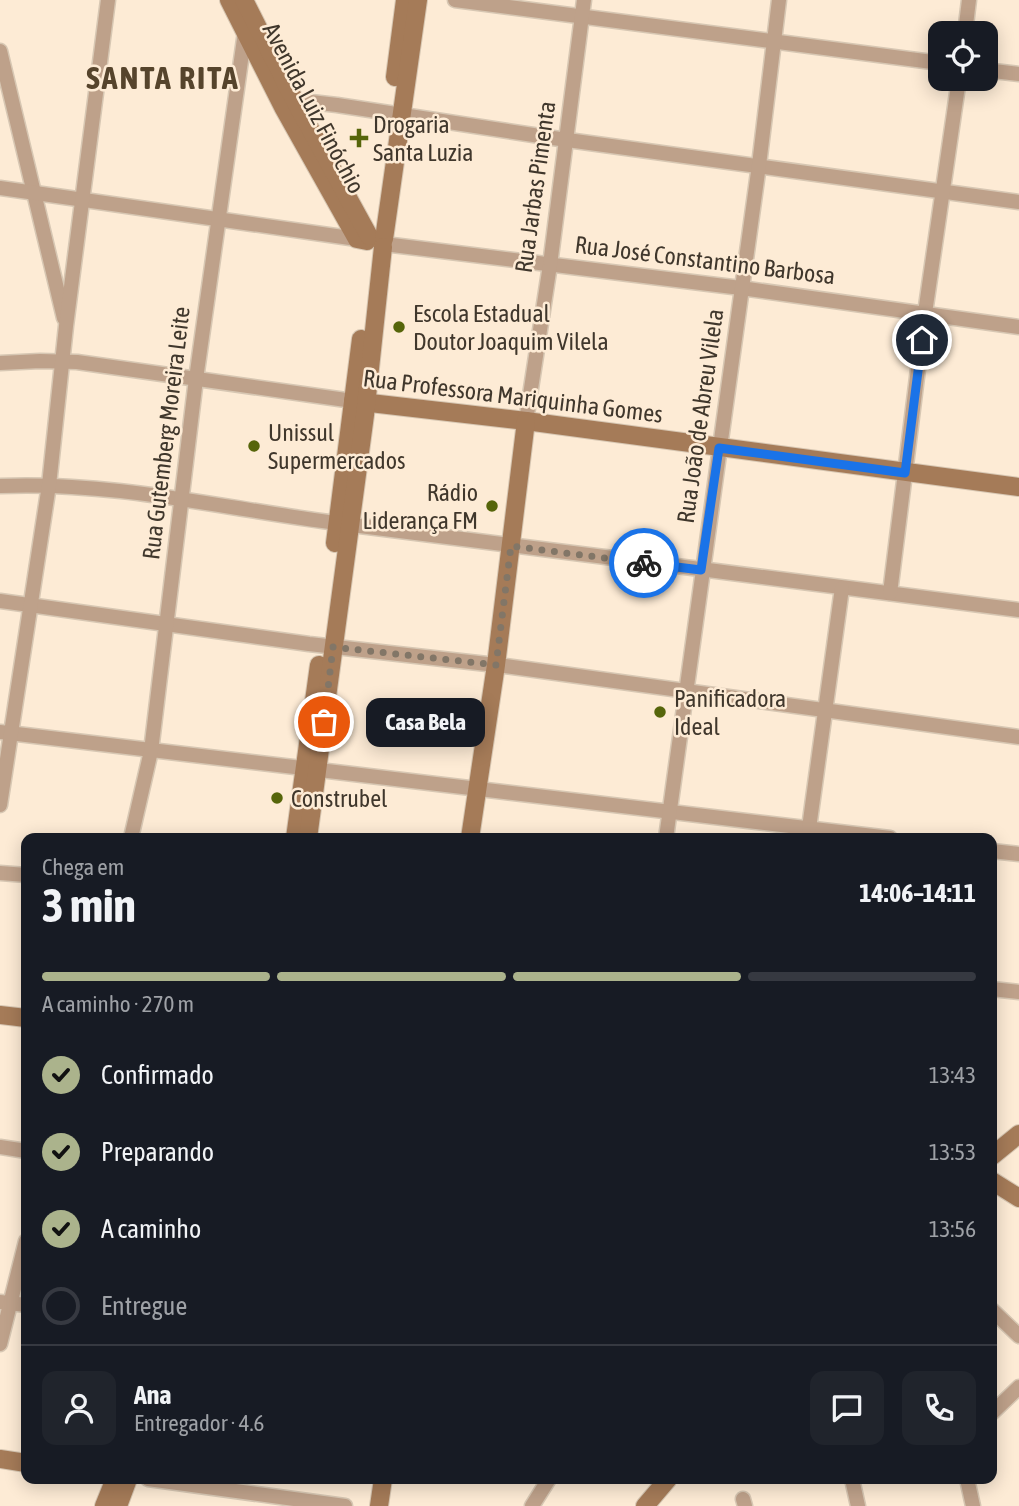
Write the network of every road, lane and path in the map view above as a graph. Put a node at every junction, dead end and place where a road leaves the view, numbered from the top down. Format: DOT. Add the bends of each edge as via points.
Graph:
graph roads {
  1 [pos="108,0"];
  2 [pos="229,0"];
  3 [pos="405,0"];
  4 [pos="418,0"];
  5 [pos="455,0"];
  6 [pos="584,0"];
  7 [pos="779,0"];
  8 [pos="969,0"];
  9 [pos="247,3"];
  10 [pos="582,17"];
  11 [pos="966,21"];
  12 [pos="245,32"];
  13 [pos="775,40"];
  14 [pos="0,51"];
  15 [pos="928,61"];
  16 [pos="998,71"];
  17 [pos="1019,74"];
  18 [pos="957,91"];
  19 [pos="290,105"];
  20 [pos="397,115"];
  21 [pos="567,140"];
  22 [pos="759,165"];
  23 [pos="0,188"];
  24 [pos="944,191"];
  25 [pos="34,192"];
  26 [pos="82,198"];
  27 [pos="1019,202"];
  28 [pos="218,219"];
  29 [pos="374,241"];
  30 [pos="550,265"];
  31 [pos="741,288"];
  32 [pos="925,313"];
  33 [pos="66,326"];
  34 [pos="1019,327"];
  35 [pos="62,361"];
  36 [pos="0,363"];
  37 [pos="196,379"];
  38 [pos="360,402"];
  39 [pos="526,421"];
  40 [pos="719,448"];
  41 [pos="905,473"];
  42 [pos="49,485"];
  43 [pos="0,486"];
  44 [pos="1019,486"];
  45 [pos="182,499"];
  46 [pos="344,524"];
  47 [pos="511,546"];
  48 [pos="701,570"];
  49 [pos="842,588"];
  50 [pos="890,593"];
  51 [pos="0,601"];
  52 [pos="29,605"];
  53 [pos="1019,610"];
  54 [pos="168,625"];
  55 [pos="327,646"];
  56 [pos="496,665"];
  57 [pos="686,692"];
  58 [pos="825,711"];
  59 [pos="5,733"];
  60 [pos="1019,737"];
  61 [pos="151,751"];
  62 [pos="311,771"];
  63 [pos="476,789"];
  64 [pos="0,804"];
  65 [pos="669,813"];
  66 [pos="809,828"];
  67 [pos="132,833"];
  68 [pos="296,833"];
  69 [pos="308,833"];
  70 [pos="471,833"];
  71 [pos="667,833"];
  72 [pos="850,833"];
  73 [pos="997,852"];
  74 [pos="1019,854"];
  75 [pos="0,873"];
  76 [pos="21,875"];
  77 [pos="997,990"];
  78 [pos="1019,992"];
  79 [pos="0,1015"];
  80 [pos="21,1017"];
  81 [pos="1019,1134"];
  82 [pos="0,1147"];
  83 [pos="997,1148"];
  84 [pos="21,1149"];
  85 [pos="997,1184"];
  86 [pos="1019,1198"];
  87 [pos="21,1256"];
  88 [pos="5,1303"];
  89 [pos="997,1316"];
  90 [pos="1019,1336"];
  91 [pos="0,1344"];
  92 [pos="1019,1387"];
  93 [pos="997,1408"];
  94 [pos="0,1459"];
  95 [pos="21,1462"];
  96 [pos="113,1484"];
  97 [pos="126,1484"];
  98 [pos="184,1484"];
  99 [pos="382,1484"];
  100 [pos="546,1484"];
  101 [pos="664,1484"];
  102 [pos="853,1484"];
  103 [pos="968,1484"];
  104 [pos="104,1506"];
  105 [pos="118,1506"];
  106 [pos="345,1506"];
  107 [pos="379,1506"];
  108 [pos="532,1506"];
  109 [pos="645,1506"];
  110 [pos="858,1506"];
  111 [pos="973,1506"];
  1 -- 26 [label="street"];
  2 -- 12 [label="street, Avenida Luiz Finóchio"];
  3 -- 20 [label="street"];
  4 -- 20 [label="street"];
  5 -- 10 [label="street"];
  6 -- 10 [label="street, Rua Jarbas Pimenta"];
  7 -- 13 [label="street, Rua João de Abreu Vilela"];
  8 -- 11 [label="street"];
  9 -- 12 [label="street"];
  9 -- 19 [label="street, Avenida Luiz Finóchio"];
  10 -- 13 [label="street"];
  10 -- 21 [label="street, Rua Jarbas Pimenta"];
  12 -- 19 [label="street, Avenida Luiz Finóchio"];
  12 -- 28 [label="street, Rua Gutemberg Moreira Leite"];
  13 -- 15 [label="street"];
  13 -- 22 [label="street, Rua João de Abreu Vilela"];
  14 -- 25 [label="street"];
  16 -- 17 [label="street"];
  18 -- 24 [label="street"];
  19 -- 20 [label="street" via="322,104"];
  19 -- 29 [label="street, Avenida Luiz Finóchio"];
  20 -- 21 [label="street"];
  20 -- 29 [label="street"];
  21 -- 22 [label="street"];
  21 -- 30 [label="street, Rua Jarbas Pimenta"];
  22 -- 24 [label="street"];
  22 -- 31 [label="street, Rua João de Abreu Vilela"];
  23 -- 25 [label="street, Rua José Constantino Barbosa"];
  24 -- 27 [label="street"];
  24 -- 32 [label="street"];
  25 -- 26 [label="street, Rua José Constantino Barbosa"];
  25 -- 33 [label="street"];
  26 -- 28 [label="street, Rua José Constantino Barbosa"];
  26 -- 33 [label="street"];
  28 -- 29 [label="street, Rua José Constantino Barbosa"];
  28 -- 37 [label="street, Rua Gutemberg Moreira Leite"];
  29 -- 30 [label="street, Rua José Constantino Barbosa"];
  29 -- 38 [label="street"];
  30 -- 31 [label="street, Rua José Constantino Barbosa"];
  30 -- 39 [label="street, Rua Jarbas Pimenta"];
  31 -- 32 [label="street, Rua José Constantino Barbosa"];
  31 -- 40 [label="street, Rua João de Abreu Vilela"];
  32 -- 34 [label="street, Rua José Constantino Barbosa"];
  32 -- 41 [label="street"];
  33 -- 35 [label="street"];
  35 -- 36 [label="street, Rua Professora Mariquinha Gomes"];
  35 -- 37 [label="street, Rua Professora Mariquinha Gomes"];
  35 -- 42 [label="street"];
  37 -- 38 [label="street, Rua Professora Mariquinha Gomes"];
  37 -- 45 [label="street, Rua Gutemberg Moreira Leite"];
  38 -- 39 [label="street, Rua Professora Mariquinha Gomes"];
  38 -- 46 [label="street"];
  39 -- 40 [label="street, Rua Professora Mariquinha Gomes"];
  39 -- 47 [label="street, Rua Jarbas Pimenta"];
  40 -- 41 [label="street, Rua Professora Mariquinha Gomes"];
  40 -- 48 [label="street, Rua João de Abreu Vilela"];
  41 -- 44 [label="street, Rua Professora Mariquinha Gomes"];
  41 -- 50 [label="street"];
  42 -- 43 [label="street"];
  42 -- 45 [label="street"];
  42 -- 52 [label="street"];
  45 -- 46 [label="street"];
  45 -- 54 [label="street, Rua Gutemberg Moreira Leite"];
  46 -- 47 [label="street"];
  46 -- 55 [label="street"];
  47 -- 48 [label="street"];
  47 -- 56 [label="street, Rua Jarbas Pimenta"];
  48 -- 49 [label="street"];
  48 -- 57 [label="street, Rua João de Abreu Vilela"];
  49 -- 50 [label="street"];
  49 -- 58 [label="street"];
  50 -- 53 [label="street"];
  51 -- 52 [label="street"];
  52 -- 54 [label="street"];
  52 -- 59 [label="street"];
  54 -- 55 [label="street"];
  54 -- 61 [label="street, Rua Gutemberg Moreira Leite"];
  55 -- 56 [label="street"];
  55 -- 62 [label="street"];
  56 -- 57 [label="street"];
  56 -- 63 [label="street, Rua Jarbas Pimenta"];
  57 -- 58 [label="street"];
  57 -- 65 [label="street, Rua João de Abreu Vilela"];
  58 -- 60 [label="street"];
  58 -- 66 [label="street"];
  59 -- 61 [label="street"];
  59 -- 64 [label="street"];
  61 -- 62 [label="street"];
  61 -- 67 [label="street, Rua Gutemberg Moreira Leite"];
  62 -- 63 [label="street"];
  62 -- 68 [label="street"];
  62 -- 69 [label="street"];
  63 -- 65 [label="street"];
  63 -- 70 [label="street, Rua Jarbas Pimenta"];
  65 -- 66 [label="street"];
  65 -- 71 [label="street, Rua João de Abreu Vilela"];
  66 -- 72 [label="street"];
  73 -- 74 [label="street"];
  75 -- 76 [label="street"];
  77 -- 78 [label="street"];
  79 -- 80 [label="street"];
  81 -- 83 [label="street"];
  82 -- 84 [label="street"];
  85 -- 86 [label="street"];
  87 -- 88 [label="street"];
  88 -- 91 [label="street"];
  89 -- 90 [label="street"];
  92 -- 93 [label="street"];
  94 -- 95 [label="street"];
  96 -- 104 [label="street"];
  97 -- 105 [label="street"];
  98 -- 106 [label="street"];
  99 -- 107 [label="street"];
  100 -- 108 [label="street"];
  101 -- 109 [label="street"];
  102 -- 110 [label="street"];
  103 -- 111 [label="street"];
}
